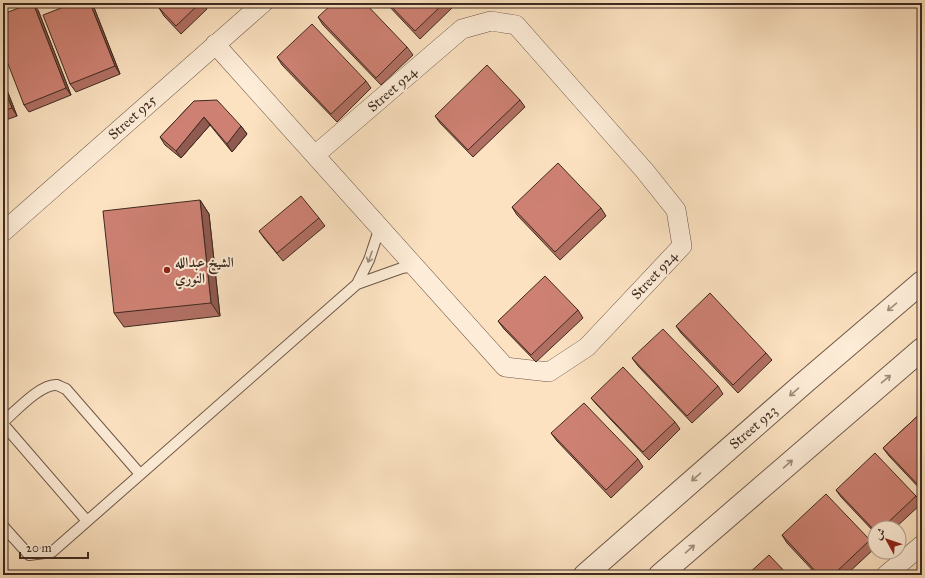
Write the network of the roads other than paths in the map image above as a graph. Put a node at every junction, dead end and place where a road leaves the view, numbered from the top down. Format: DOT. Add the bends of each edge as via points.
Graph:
graph roads {
  1 [pos="263,3"];
  2 [pos="215,44"];
  3 [pos="315,155"];
  4 [pos="380,227"];
  5 [pos="3,232"];
  6 [pos="414,266"];
  7 [pos="922,282"];
  8 [pos="357,284"];
  9 [pos="922,349"];
  10 [pos="3,423"];
  11 [pos="140,474"];
  12 [pos="87,521"];
  13 [pos="3,526"];
  14 [pos="922,545"];
  15 [pos="585,575"];
  16 [pos="660,575"];
  17 [pos="886,575"];
  1 -- 2 [label="street, Street 925"];
  2 -- 3 [label="street, Street 924"];
  2 -- 5 [label="street, Street 925"];
  3 -- 4 [label="street, Street 924"];
  3 -- 6 [label="street, Street 924" via="462,29 491,21 516,25 676,210 682,246 587,347 549,372 505,367"];
  4 -- 6 [label="street, Street 924"];
  4 -- 8 [label="lane, one-way" via="369,260"];
  6 -- 8 [label="lane"];
  7 -- 15 [label="street, Street 923, one-way"];
  8 -- 11 [label="lane"];
  16 -- 9 [label="street, one-way"];
  10 -- 11 [label="lane" via="35,394 48,386 57,385 66,389"];
  10 -- 12 [label="lane"];
  11 -- 12 [label="lane"];
  12 -- 13 [label="lane" via="52,552 42,555 29,555"];
  14 -- 17 [label="street"];
}
